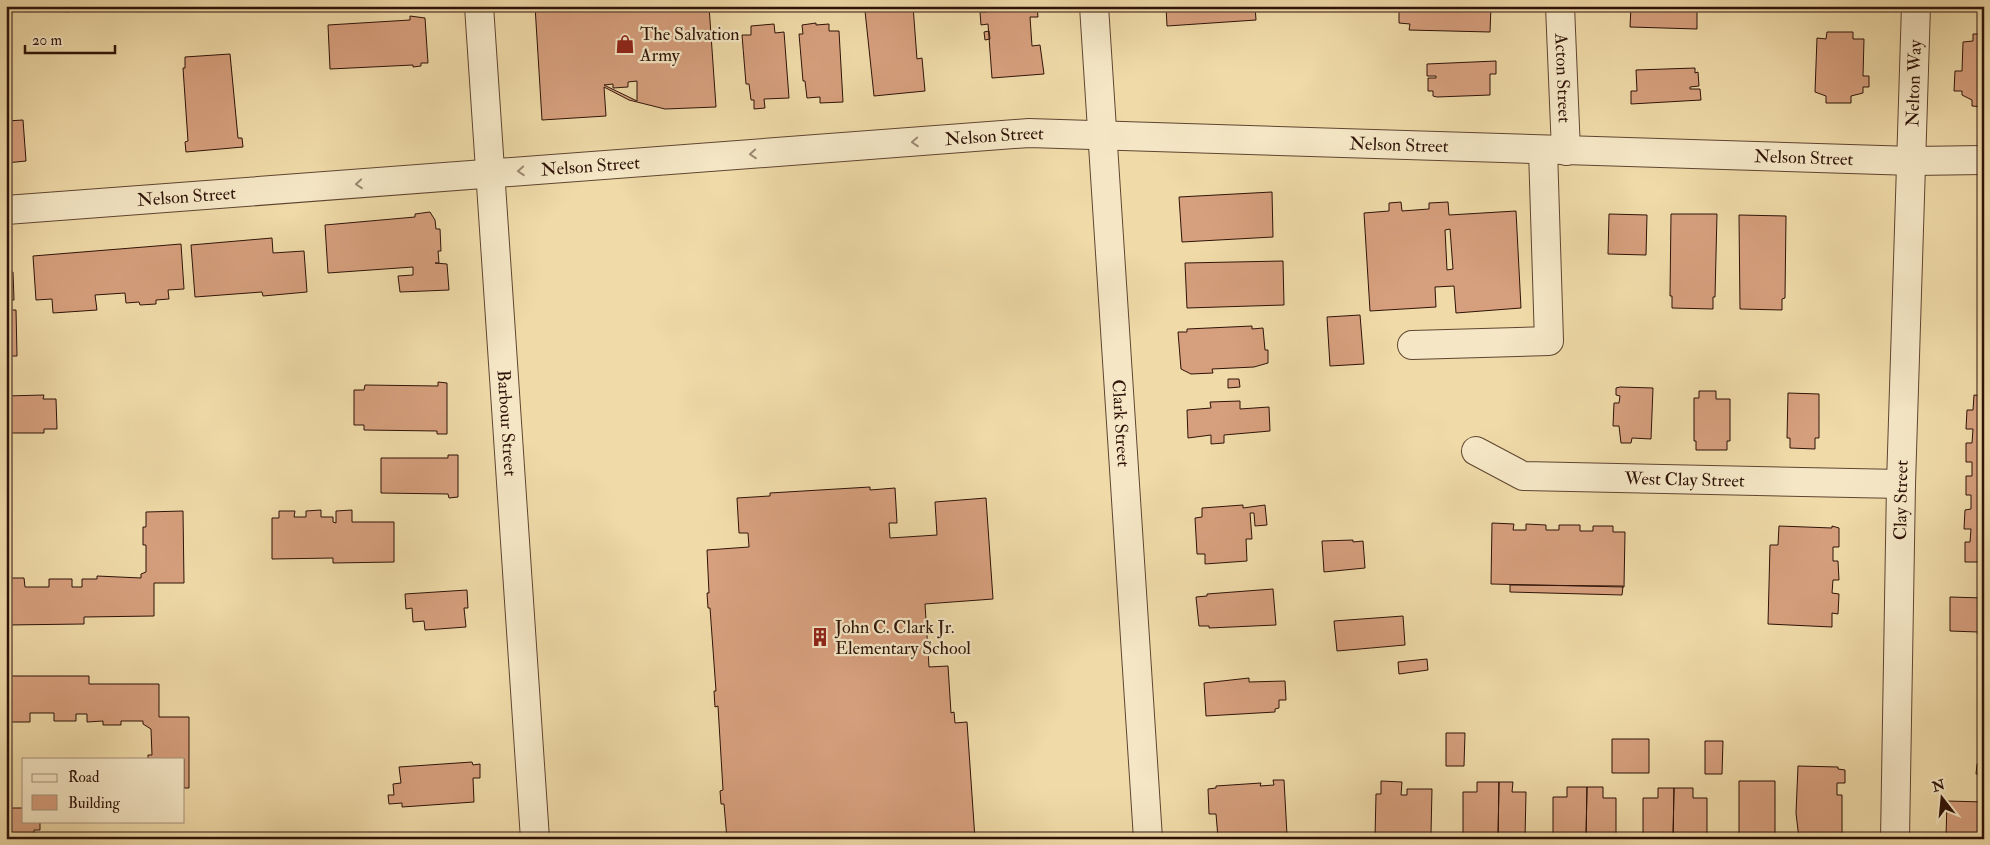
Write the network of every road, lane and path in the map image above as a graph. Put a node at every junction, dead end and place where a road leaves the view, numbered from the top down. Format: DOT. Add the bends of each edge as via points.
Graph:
graph roads {
  1 [pos="480,6"];
  2 [pos="1094,6"];
  3 [pos="1560,6"];
  4 [pos="1916,6"];
  5 [pos="1103,136"];
  6 [pos="1554,150"];
  7 [pos="1984,160"];
  8 [pos="1913,161"];
  9 [pos="491,174"];
  10 [pos="6,210"];
  11 [pos="1412,344"];
  12 [pos="1476,451"];
  13 [pos="1901,484"];
  14 [pos="535,839"];
  15 [pos="1148,839"];
  16 [pos="1895,839"];
  1 -- 9 [label="street, Barbour Street"];
  2 -- 5 [label="street, Clark Street"];
  3 -- 6 [label="street, Acton Street"];
  4 -- 8 [label="street, Nelton Way"];
  5 -- 6 [label="street, Nelson Street"];
  5 -- 9 [label="street, Nelson Street, one-way" via="1029,133"];
  5 -- 15 [label="street, Clark Street"];
  6 -- 8 [label="street, Nelson Street"];
  6 -- 11 [label="street, Acton Street" via="1549,341"];
  7 -- 8 [label="street, Nelson Street"];
  8 -- 13 [label="street, Clay Street"];
  9 -- 10 [label="street, Nelson Street, one-way"];
  9 -- 14 [label="street, Barbour Street"];
  12 -- 13 [label="street, West Clay Street" via="1523,476"];
  13 -- 16 [label="street, Clay Street"];
}
